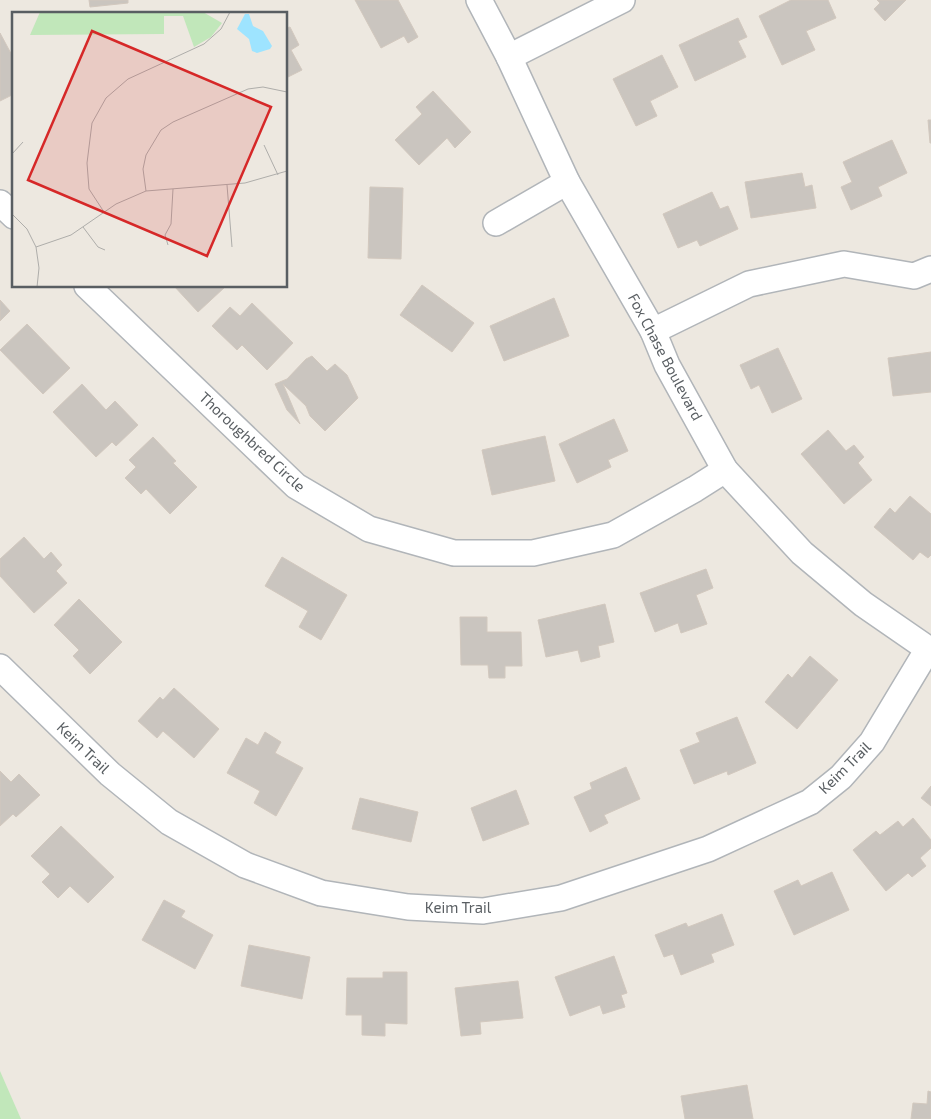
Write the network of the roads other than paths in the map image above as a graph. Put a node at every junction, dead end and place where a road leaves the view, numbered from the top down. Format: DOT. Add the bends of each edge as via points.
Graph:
graph roads {
  1 [pos="480,0"];
  2 [pos="622,0"];
  3 [pos="509,57"];
  4 [pos="568,182"];
  5 [pos="0,203"];
  6 [pos="12,214"];
  7 [pos="496,223"];
  8 [pos="931,269"];
  9 [pos="89,288"];
  10 [pos="653,331"];
  11 [pos="726,470"];
  12 [pos="930,650"];
  13 [pos="0,667"];
  1 -- 3 [label="street, Fox Chase Boulevard"];
  2 -- 3 [label="street"];
  3 -- 4 [label="street, Fox Chase Boulevard"];
  4 -- 7 [label="street"];
  4 -- 10 [label="street, Fox Chase Boulevard"];
  5 -- 6 [label="street"];
  8 -- 10 [label="street" via="914,276 844,264 750,284"];
  9 -- 11 [label="street, Thoroughbred Circle" via="296,486 369,529 454,553 532,553 613,535"];
  10 -- 11 [label="street, Fox Chase Boulevard" via="667,365"];
  11 -- 12 [label="street, Fox Chase Boulevard" via="802,553 862,604"];
  12 -- 13 [label="street, Keim Trail" via="872,742 841,777 810,802 708,850 561,898 483,911 408,907 321,893 245,865 169,822 110,774"];
}
